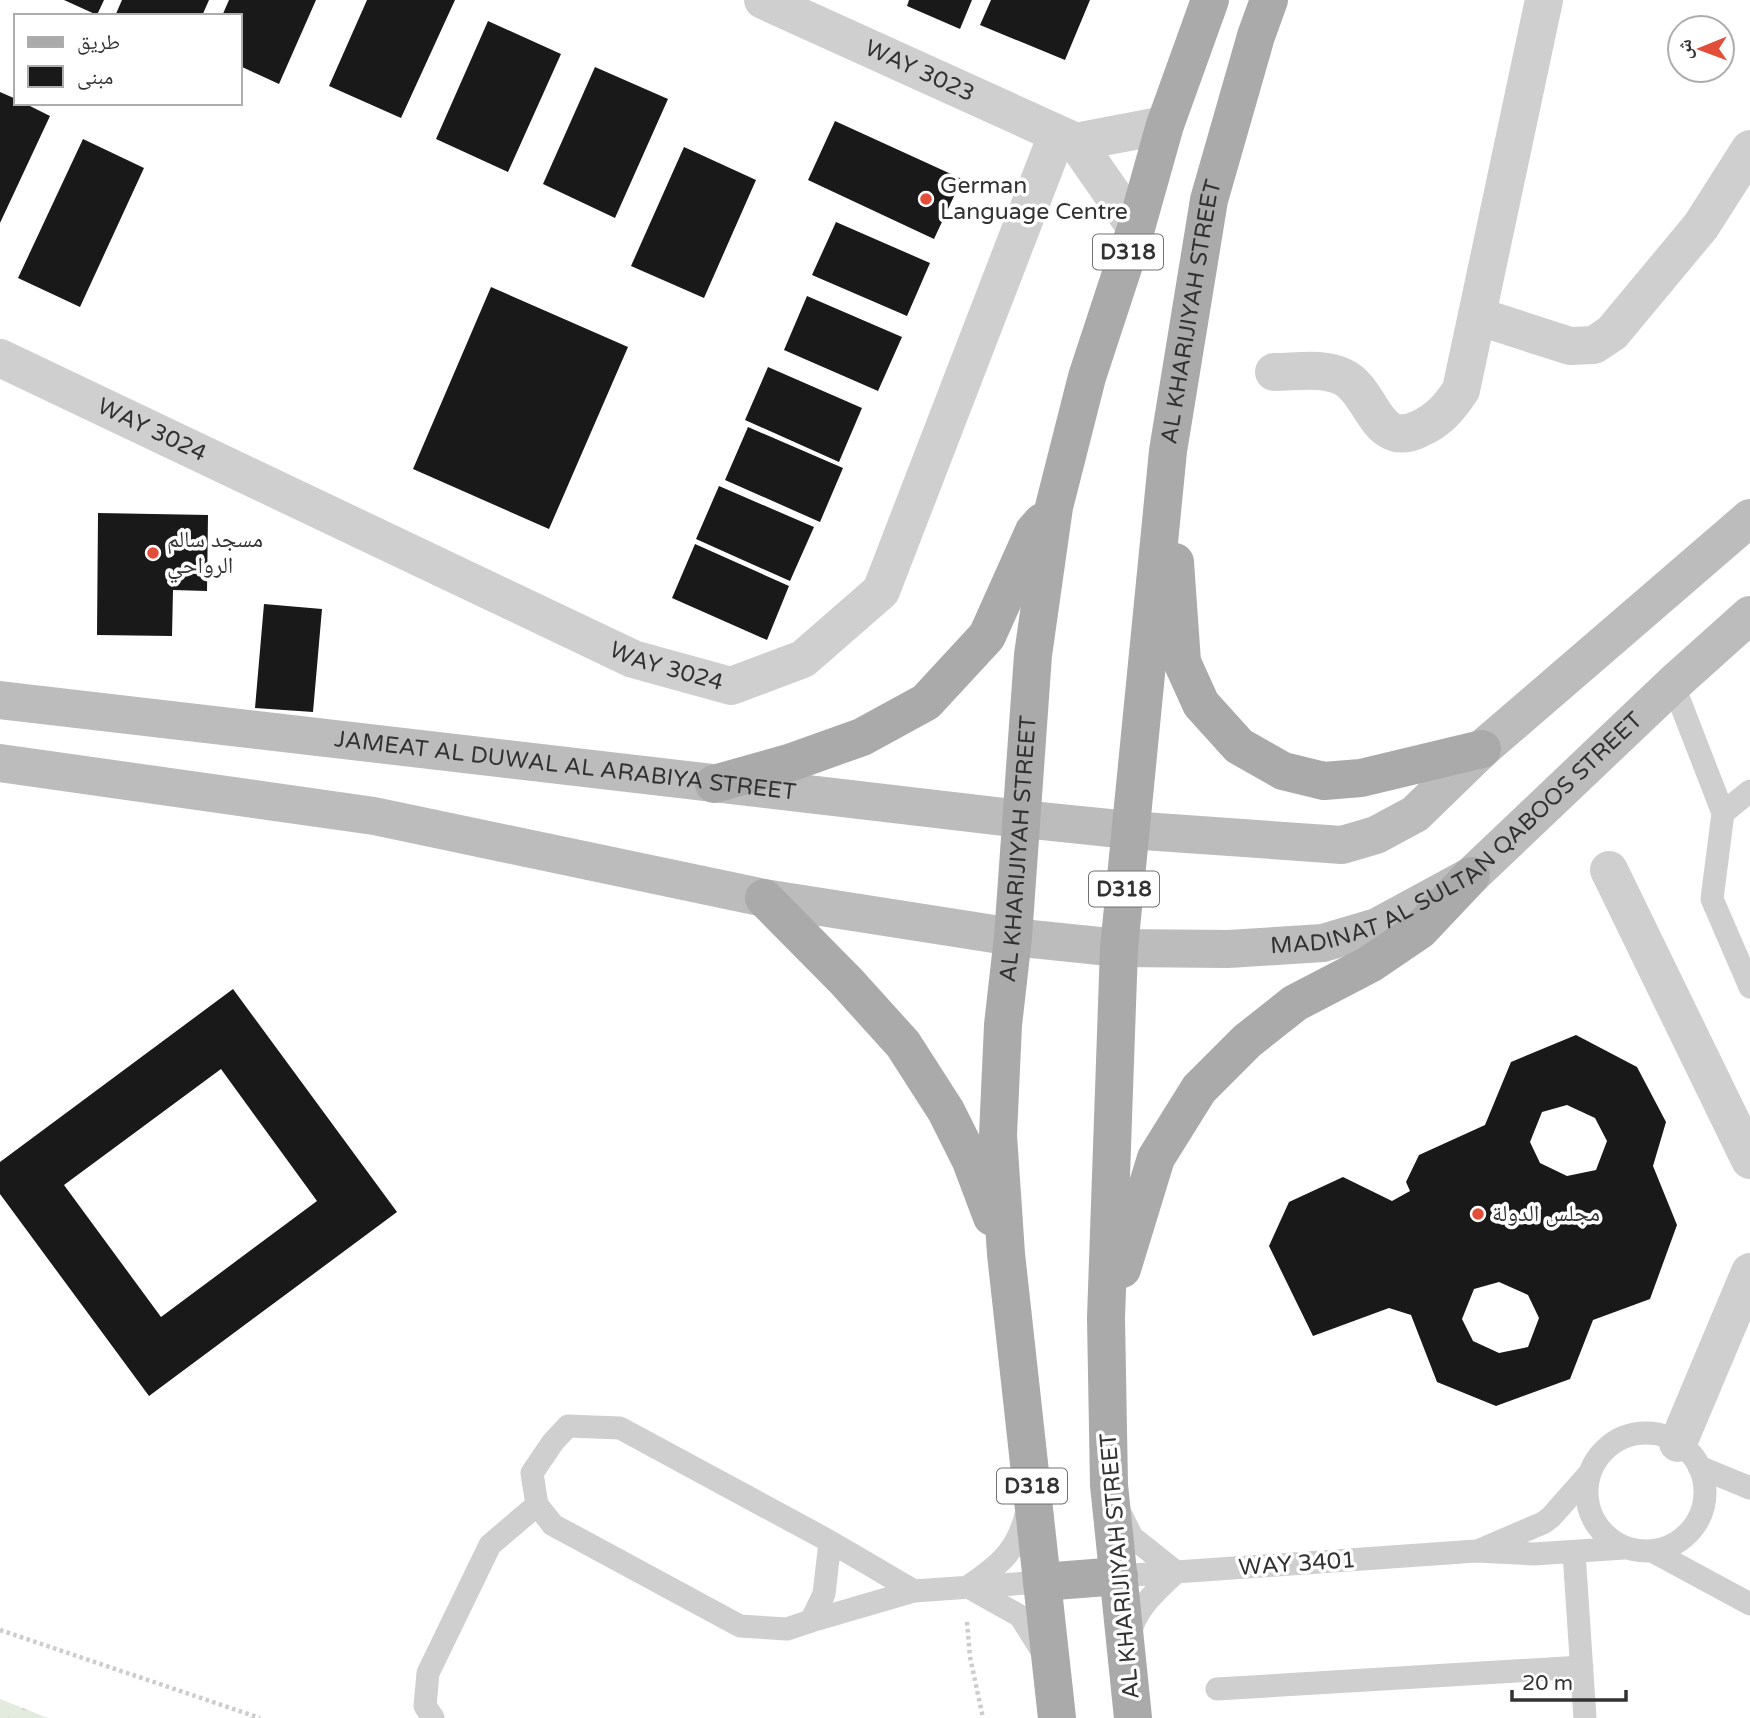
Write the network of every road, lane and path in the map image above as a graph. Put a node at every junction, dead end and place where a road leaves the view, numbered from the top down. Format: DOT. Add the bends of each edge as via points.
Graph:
graph roads {
  1 [pos="763,0"];
  2 [pos="1210,0"];
  3 [pos="1269,0"];
  4 [pos="1544,0"];
  5 [pos="1165,125"];
  6 [pos="1066,139"];
  7 [pos="1750,149"];
  8 [pos="1136,228"];
  9 [pos="1477,316"];
  10 [pos="0,358"];
  11 [pos="1274,372"];
  12 [pos="1168,452"];
  13 [pos="1054,507"];
  14 [pos="1750,518"];
  15 [pos="1750,615"];
  16 [pos="1673,684"];
  17 [pos="0,699"];
  18 [pos="1482,749"];
  19 [pos="0,763"];
  20 [pos="713,784"];
  21 [pos="1750,791"];
  22 [pos="1723,813"];
  23 [pos="1022,819"];
  24 [pos="1129,830"];
  25 [pos="1609,870"];
  26 [pos="1471,876"];
  27 [pos="764,898"];
  28 [pos="1013,937"];
  29 [pos="1119,948"];
  30 [pos="1750,987"];
  31 [pos="1750,1160"];
  32 [pos="1006,1254"];
  33 [pos="1750,1272"];
  34 [pos="1106,1318"];
  35 [pos="1688,1455"];
  36 [pos="1590,1474"];
  37 [pos="1032,1484"];
  38 [pos="1109,1485"];
  39 [pos="1750,1488"];
  40 [pos="537,1505"];
  41 [pos="830,1542"];
  42 [pos="1625,1548"];
  43 [pos="1476,1551"];
  44 [pos="1652,1551"];
  45 [pos="1574,1553"];
  46 [pos="1176,1572"];
  47 [pos="1119,1576"];
  48 [pos="1042,1582"];
  49 [pos="967,1587"];
  50 [pos="914,1591"];
  51 [pos="1750,1604"];
  52 [pos="811,1621"];
  53 [pos="0,1630"];
  54 [pos="1127,1653"];
  55 [pos="1052,1667"];
  56 [pos="1581,1667"];
  57 [pos="1217,1689"];
  58 [pos="260,1718"];
  59 [pos="433,1718"];
  60 [pos="983,1718"];
  61 [pos="1057,1718"];
  62 [pos="1133,1718"];
  63 [pos="1585,1718"];
  1 -- 6 [label="street, WAY 3023"];
  2 -- 5 [label="main road, AL KHARIJIYAH STREET / D318"];
  3 -- 12 [label="main road, AL KHARIJIYAH STREET / D318" via="1209,200"];
  4 -- 9 [label="street"];
  5 -- 6 [label="street"];
  5 -- 8 [label="main road, AL KHARIJIYAH STREET / D318"];
  6 -- 8 [label="street"];
  6 -- 10 [label="street, WAY 3024" via="881,591 803,659 731,686 633,659"];
  7 -- 9 [label="street" via="1701,226 1612,333 1594,345 1570,346"];
  8 -- 13 [label="main road, AL KHARIJIYAH STREET / D318" via="1087,377"];
  9 -- 11 [label="street" via="1461,390 1434,422 1409,434 1393,432 1380,423 1347,378 1328,371"];
  12 -- 18 [label="main road" via="1182,662 1201,704 1239,746 1283,771 1324,781 1361,778"];
  12 -- 24 [label="main road, AL KHARIJIYAH STREET / D318"];
  13 -- 20 [label="main road" via="1034,531 987,636 926,702 862,737"];
  13 -- 23 [label="main road, AL KHARIJIYAH STREET / D318" via="1033,655"];
  14 -- 18 [label="main road, MADINAT AL SULTAN QABOOS STREET"];
  15 -- 16 [label="main road, MADINAT AL SULTAN QABOOS STREET"];
  16 -- 22 [label="lane"];
  16 -- 26 [label="main road, MADINAT AL SULTAN QABOOS STREET"];
  17 -- 20 [label="main road, JAMEAT AL DUWAL AL ARABIYA STREET"];
  18 -- 24 [label="main road, MADINAT AL SULTAN QABOOS STREET" via="1415,814 1376,835 1342,845"];
  19 -- 27 [label="main road" via="374,816"];
  20 -- 23 [label="main road, JAMEAT AL DUWAL AL ARABIYA STREET"];
  21 -- 22 [label="lane"];
  22 -- 30 [label="lane" via="1712,899"];
  23 -- 24 [label="main road, JAMEAT AL DUWAL AL ARABIYA STREET"];
  23 -- 28 [label="main road, AL KHARIJIYAH STREET / D318"];
  24 -- 29 [label="main road, AL KHARIJIYAH STREET / D318"];
  25 -- 31 [label="street"];
  26 -- 29 [label="main road, MADINAT AL SULTAN QABOOS STREET" via="1377,927 1323,943 1228,949"];
  26 -- 34 [label="main road" via="1420,930 1370,964 1295,1003 1247,1041 1199,1089 1156,1158"];
  27 -- 28 [label="main road"];
  27 -- 32 [label="main road" via="903,1044 946,1111 971,1161"];
  28 -- 29 [label="main road"];
  28 -- 32 [label="main road, AL KHARIJIYAH STREET / D318" via="998,1135"];
  29 -- 34 [label="main road, AL KHARIJIYAH STREET / D318"];
  32 -- 37 [label="main road, AL KHARIJIYAH STREET / D318"];
  33 -- 35 [label="street"];
  34 -- 38 [label="main road, AL KHARIJIYAH STREET / D318"];
  35 -- 36 [label="lane" via="1662,1435 1644,1433 1611,1445"];
  35 -- 39 [label="lane"];
  35 -- 44 [label="lane" via="1704,1485 1698,1521 1686,1536"];
  36 -- 42 [label="lane" via="1587,1491 1597,1525"];
  36 -- 43 [label="lane" via="1543,1523"];
  37 -- 48 [label="main road, AL KHARIJIYAH STREET / D318"];
  37 -- 49 [label="lane" via="1018,1539 1004,1560"];
  38 -- 46 [label="lane" via="1132,1537"];
  38 -- 47 [label="main road, AL KHARIJIYAH STREET / D318"];
  40 -- 41 [label="lane" via="532,1473 568,1426 620,1429"];
  40 -- 52 [label="lane" via="553,1525 740,1626 787,1629"];
  40 -- 59 [label="lane" via="490,1545 428,1673 425,1706"];
  41 -- 50 [label="lane"];
  41 -- 52 [label="lane" via="824,1594"];
  42 -- 44 [label="lane"];
  42 -- 45 [label="lane"];
  43 -- 45 [label="lane"];
  43 -- 46 [label="lane, WAY 3401"];
  44 -- 51 [label="lane"];
  45 -- 56 [label="lane"];
  46 -- 47 [label="lane, WAY 3401"];
  46 -- 54 [label="lane" via="1133,1622"];
  47 -- 48 [label="main road"];
  47 -- 54 [label="main road, AL KHARIJIYAH STREET / D318"];
  48 -- 49 [label="lane"];
  48 -- 55 [label="main road, AL KHARIJIYAH STREET / D318"];
  49 -- 50 [label="lane"];
  49 -- 55 [label="lane" via="1020,1616"];
  49 -- 60 [label="path" via="970,1657"];
  50 -- 52 [label="lane"];
  53 -- 58 [label="path"];
  54 -- 62 [label="main road, AL KHARIJIYAH STREET / D318"];
  55 -- 61 [label="main road, AL KHARIJIYAH STREET / D318"];
  56 -- 57 [label="lane"];
  56 -- 63 [label="lane"];
}
